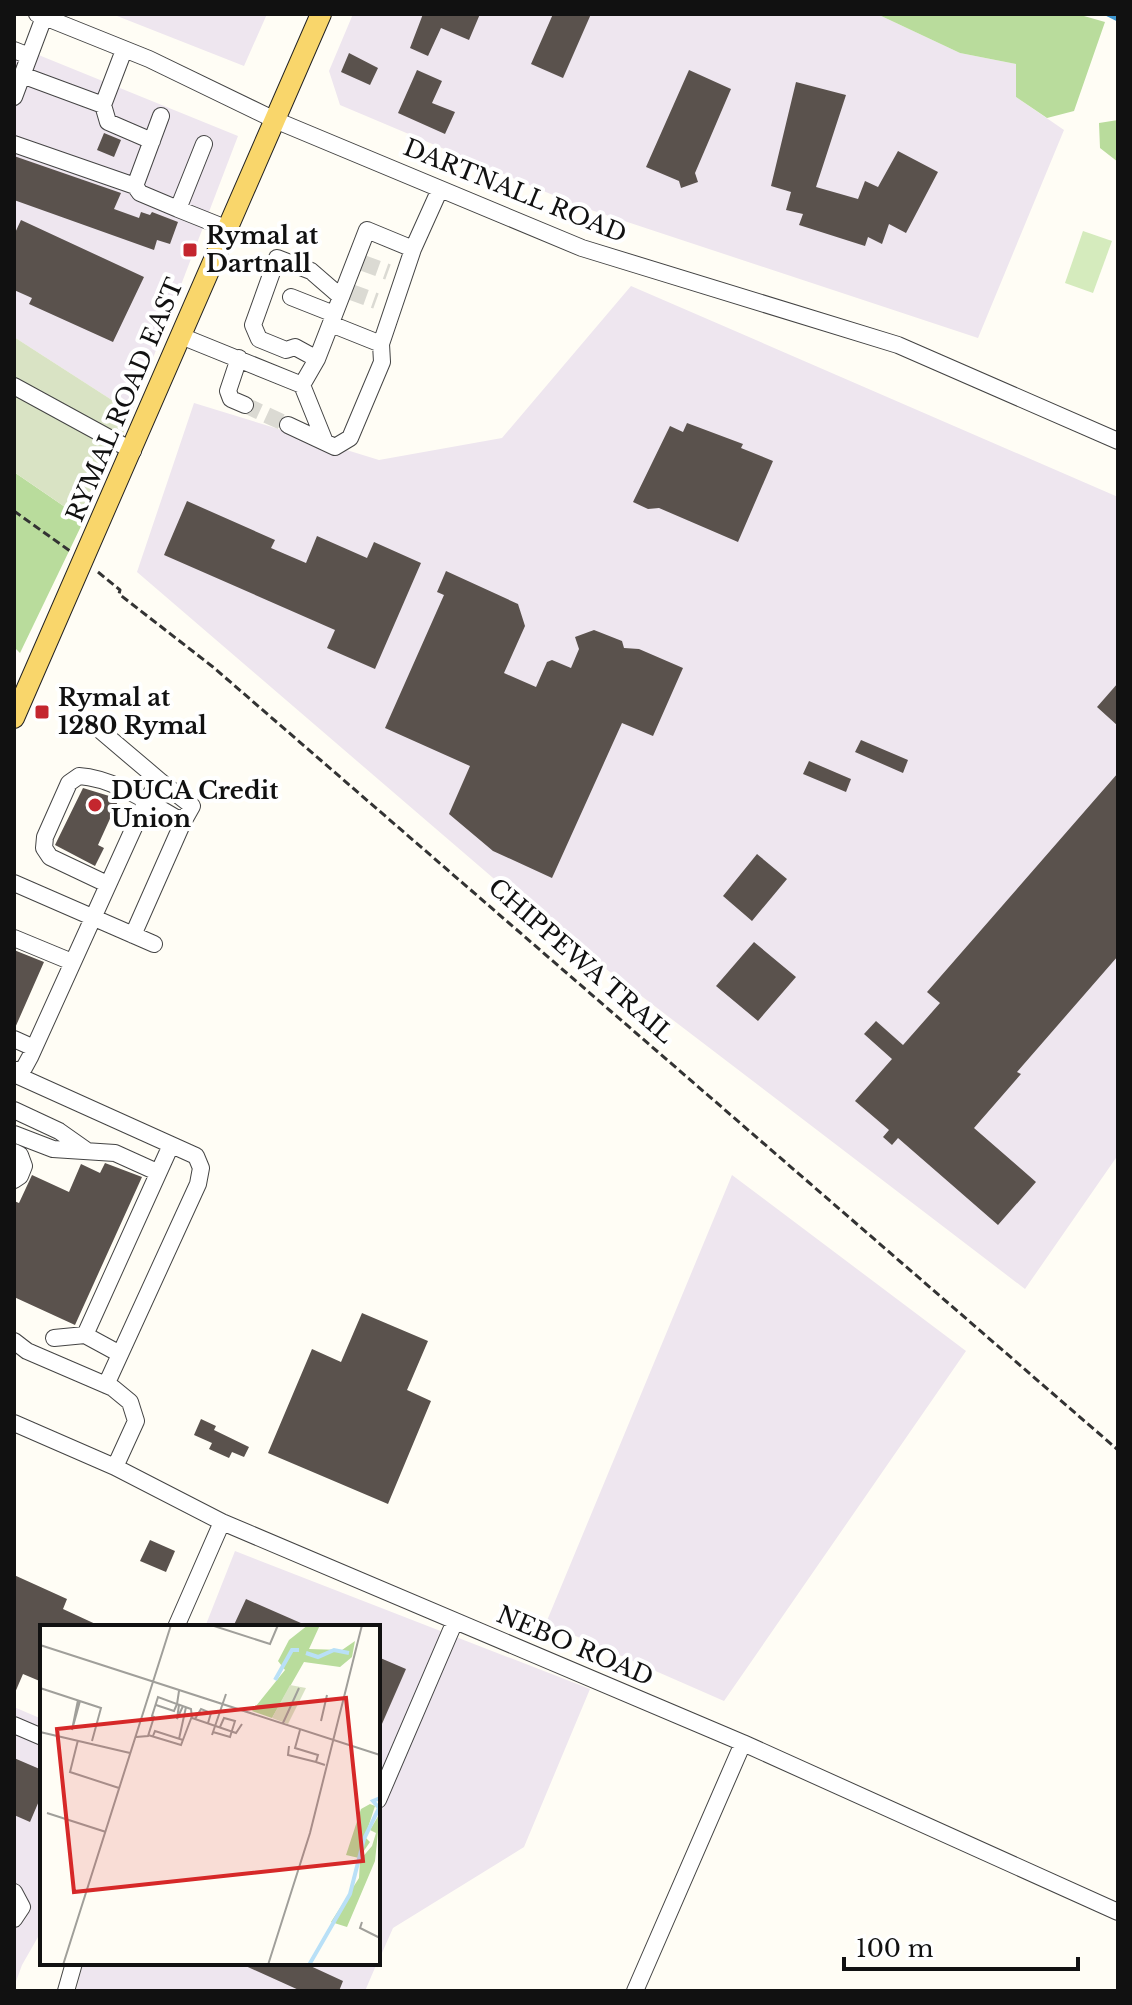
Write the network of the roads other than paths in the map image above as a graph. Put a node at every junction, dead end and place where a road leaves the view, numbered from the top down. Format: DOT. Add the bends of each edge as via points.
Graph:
graph roads {
  1 [pos="321,14"];
  2 [pos="41,15"];
  3 [pos="124,50"];
  4 [pos="22,53"];
  5 [pos="22,75"];
  6 [pos="14,97"];
  7 [pos="103,105"];
  8 [pos="161,116"];
  9 [pos="275,120"];
  10 [pos="152,141"];
  11 [pos="14,144"];
  12 [pos="204,144"];
  13 [pos="135,186"];
  14 [pos="440,189"];
  15 [pos="178,209"];
  16 [pos="228,229"];
  17 [pos="413,249"];
  18 [pos="345,293"];
  19 [pos="291,297"];
  20 [pos="376,301"];
  21 [pos="393,308"];
  22 [pos="333,319"];
  23 [pos="181,336"];
  24 [pos="381,344"];
  25 [pos="239,358"];
  26 [pos="317,359"];
  27 [pos="302,385"];
  28 [pos="14,386"];
  29 [pos="245,405"];
  30 [pos="288,425"];
  31 [pos="1118,441"];
  32 [pos="325,442"];
  33 [pos="133,451"];
  34 [pos="14,718"];
  35 [pos="101,731"];
  36 [pos="160,781"];
  37 [pos="146,801"];
  38 [pos="183,822"];
  39 [pos="14,883"];
  40 [pos="107,884"];
  41 [pos="92,917"];
  42 [pos="133,935"];
  43 [pos="14,938"];
  44 [pos="154,944"];
  45 [pos="72,962"];
  46 [pos="14,1039"];
  47 [pos="34,1048"];
  48 [pos="14,1072"];
  49 [pos="14,1110"];
  50 [pos="14,1134"];
  51 [pos="171,1145"];
  52 [pos="14,1152"];
  53 [pos="88,1152"];
  54 [pos="157,1172"];
  55 [pos="14,1180"];
  56 [pos="85,1335"];
  57 [pos="54,1338"];
  58 [pos="14,1341"];
  59 [pos="120,1354"];
  60 [pos="106,1385"];
  61 [pos="14,1423"];
  62 [pos="115,1467"];
  63 [pos="222,1522"];
  64 [pos="455,1621"];
  65 [pos="177,1625"];
  66 [pos="14,1725"];
  67 [pos="40,1736"];
  68 [pos="743,1743"];
  69 [pos="380,1795"];
  70 [pos="14,1892"];
  71 [pos="1118,1912"];
  72 [pos="14,1919"];
  73 [pos="73,1965"];
  74 [pos="66,1991"];
  75 [pos="635,1991"];
  1 -- 9 [label="main road, RYMAL ROAD EAST"];
  2 -- 3 [label="street, DARTNALL ROAD"];
  2 -- 4 [label="street"];
  3 -- 7 [label="street"];
  3 -- 9 [label="street, DARTNALL ROAD"];
  4 -- 5 [label="street"];
  5 -- 6 [label="street"];
  5 -- 7 [label="street"];
  7 -- 10 [label="street" via="108,122"];
  8 -- 10 [label="street"];
  9 -- 14 [label="street, DARTNALL ROAD"];
  9 -- 16 [label="main road, RYMAL ROAD EAST"];
  10 -- 13 [label="street"];
  11 -- 13 [label="street"];
  12 -- 15 [label="street"];
  13 -- 15 [label="street"];
  14 -- 17 [label="street"];
  14 -- 31 [label="street, DARTNALL ROAD" via="582,248 898,345"];
  15 -- 16 [label="street"];
  16 -- 23 [label="main road, RYMAL ROAD EAST"];
  17 -- 18 [label="street" via="367,230"];
  17 -- 21 [label="street" via="396,275"];
  18 -- 22 [label="street"];
  18 -- 26 [label="street" via="311,271 277,258 256,311 255,331 259,339 286,350 295,347"];
  19 -- 22 [label="street"];
  20 -- 21 [label="street"];
  21 -- 24 [label="street"];
  22 -- 24 [label="street"];
  22 -- 26 [label="street"];
  23 -- 25 [label="street"];
  23 -- 33 [label="main road, RYMAL ROAD EAST"];
  24 -- 32 [label="street" via="382,362 350,438 335,447"];
  25 -- 27 [label="street"];
  25 -- 29 [label="street" via="228,391 231,399"];
  26 -- 27 [label="street"];
  27 -- 32 [label="street"];
  28 -- 33 [label="street"];
  30 -- 32 [label="street"];
  33 -- 34 [label="main road, RYMAL ROAD EAST"];
  35 -- 36 [label="street"];
  36 -- 37 [label="street"];
  36 -- 38 [label="street" via="192,806"];
  37 -- 38 [label="street"];
  37 -- 40 [label="street"];
  37 -- 40 [label="street" via="91,777 79,776 69,783 44,848 50,857"];
  38 -- 42 [label="street"];
  39 -- 41 [label="street"];
  40 -- 41 [label="street"];
  41 -- 42 [label="street"];
  41 -- 45 [label="street"];
  42 -- 44 [label="street"];
  43 -- 45 [label="street"];
  45 -- 47 [label="street"];
  46 -- 47 [label="street"];
  47 -- 48 [label="street" via="24,1068"];
  48 -- 51 [label="street"];
  49 -- 53 [label="street"];
  50 -- 53 [label="street" via="53,1149"];
  51 -- 54 [label="street"];
  51 -- 59 [label="street" via="196,1156 201,1168 198,1184"];
  52 -- 55 [label="street" via="24,1166"];
  53 -- 54 [label="street" via="115,1153"];
  54 -- 56 [label="street"];
  56 -- 57 [label="street"];
  56 -- 59 [label="street"];
  58 -- 60 [label="street"];
  59 -- 60 [label="street"];
  60 -- 62 [label="street" via="130,1402 136,1421"];
  61 -- 62 [label="street, NEBO ROAD"];
  62 -- 63 [label="street, NEBO ROAD"];
  63 -- 64 [label="street, NEBO ROAD"];
  63 -- 65 [label="street"];
  64 -- 68 [label="street, NEBO ROAD"];
  64 -- 69 [label="street"];
  66 -- 67 [label="street"];
  68 -- 71 [label="street, NEBO ROAD"];
  68 -- 75 [label="street"];
  70 -- 72 [label="street" via="22,1907"];
  73 -- 74 [label="street"];
}
